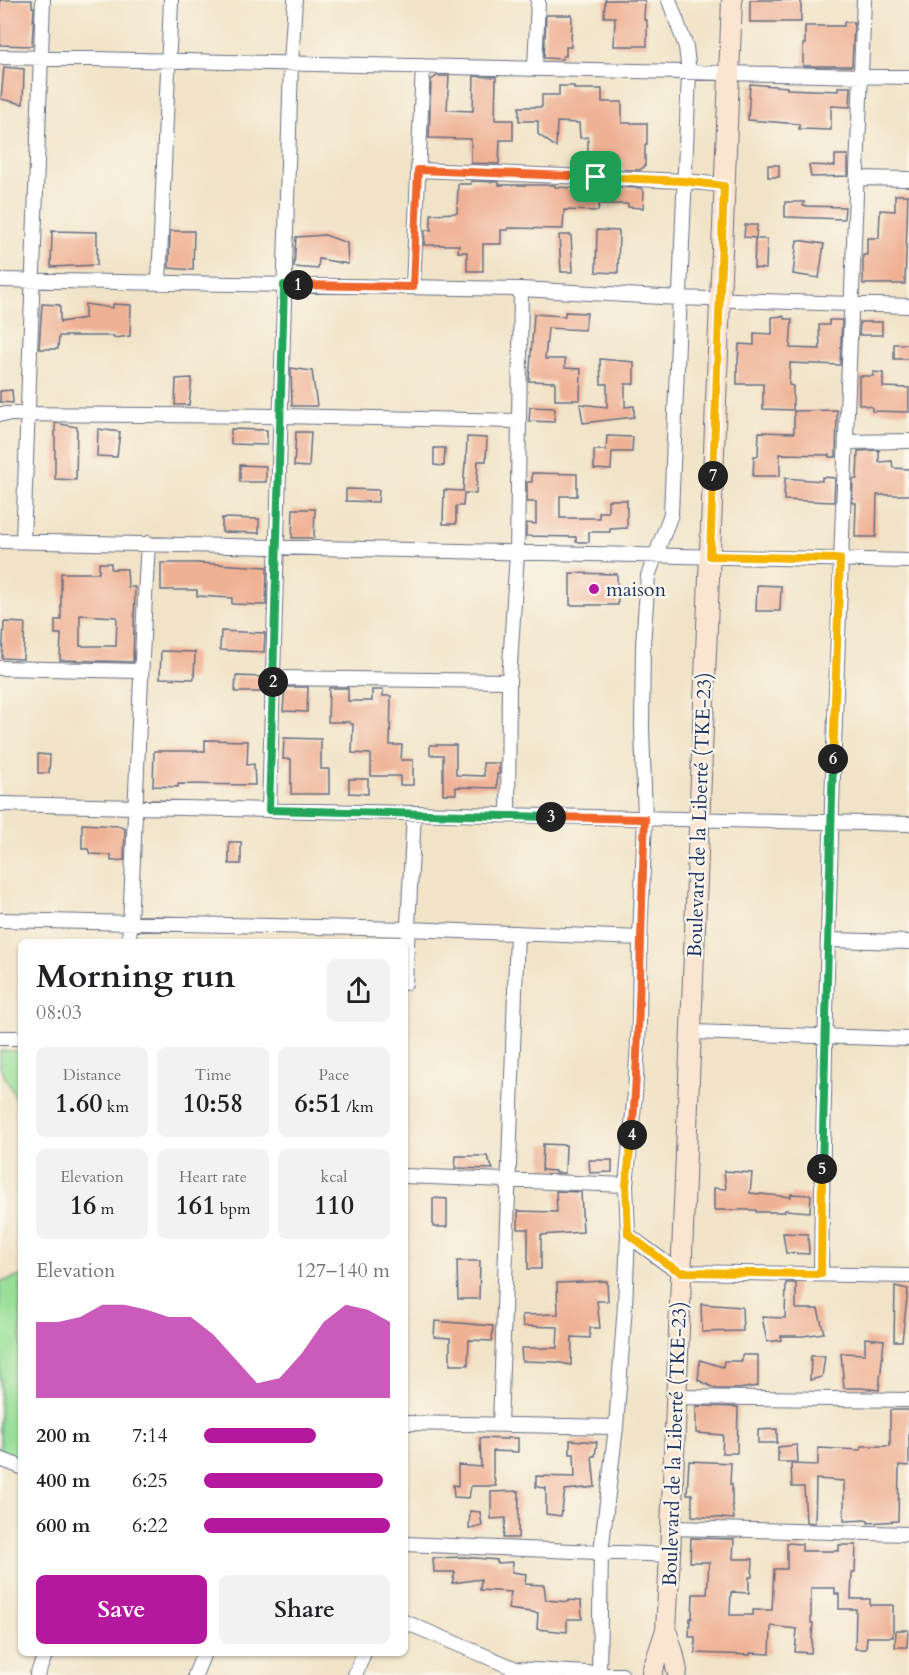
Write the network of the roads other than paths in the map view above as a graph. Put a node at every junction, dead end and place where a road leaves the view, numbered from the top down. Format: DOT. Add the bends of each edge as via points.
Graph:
graph roads {
  1 [pos="43,0"];
  2 [pos="171,0"];
  3 [pos="296,0"];
  4 [pos="538,0"];
  5 [pos="669,0"];
  6 [pos="732,0"];
  7 [pos="864,0"];
  8 [pos="0,57"];
  9 [pos="41,57"];
  10 [pos="168,60"];
  11 [pos="291,63"];
  12 [pos="423,66"];
  13 [pos="535,68"];
  14 [pos="689,73"];
  15 [pos="729,73"];
  16 [pos="861,77"];
  17 [pos="909,77"];
  18 [pos="418,170"];
  19 [pos="857,178"];
  20 [pos="909,179"];
  21 [pos="684,181"];
  22 [pos="724,186"];
  23 [pos="0,280"];
  24 [pos="33,281"];
  25 [pos="159,283"];
  26 [pos="284,285"];
  27 [pos="413,287"];
  28 [pos="521,289"];
  29 [pos="679,298"];
  30 [pos="720,298"];
  31 [pos="852,304"];
  32 [pos="909,306"];
  33 [pos="0,414"];
  34 [pos="28,414"];
  35 [pos="281,416"];
  36 [pos="519,421"];
  37 [pos="909,441"];
  38 [pos="846,442"];
  39 [pos="0,541"];
  40 [pos="24,541"];
  41 [pos="148,543"];
  42 [pos="277,547"];
  43 [pos="517,553"];
  44 [pos="656,555"];
  45 [pos="710,556"];
  46 [pos="840,559"];
  47 [pos="909,561"];
  48 [pos="0,669"];
  49 [pos="140,671"];
  50 [pos="273,678"];
  51 [pos="510,681"];
  52 [pos="0,804"];
  53 [pos="136,807"];
  54 [pos="269,810"];
  55 [pos="414,813"];
  56 [pos="508,815"];
  57 [pos="645,819"];
  58 [pos="699,820"];
  59 [pos="831,822"];
  60 [pos="909,824"];
  61 [pos="0,920"];
  62 [pos="130,923"];
  63 [pos="408,929"];
  64 [pos="517,933"];
  65 [pos="640,938"];
  66 [pos="129,939"];
  67 [pos="407,939"];
  68 [pos="828,940"];
  69 [pos="909,942"];
  70 [pos="691,1032"];
  71 [pos="826,1036"];
  72 [pos="0,1038"];
  73 [pos="18,1038"];
  74 [pos="909,1039"];
  75 [pos="408,1176"];
  76 [pos="509,1181"];
  77 [pos="626,1185"];
  78 [pos="628,1234"];
  79 [pos="681,1272"];
  80 [pos="821,1274"];
  81 [pos="909,1276"];
  82 [pos="676,1397"];
  83 [pos="909,1400"];
  84 [pos="408,1423"];
  85 [pos="500,1425"];
  86 [pos="616,1427"];
  87 [pos="0,1459"];
  88 [pos="18,1466"];
  89 [pos="671,1528"];
  90 [pos="909,1534"];
  91 [pos="408,1544"];
  92 [pos="601,1552"];
  93 [pos="670,1555"];
  94 [pos="408,1623"];
  95 [pos="666,1629"];
  96 [pos="45,1656"];
  97 [pos="203,1656"];
  98 [pos="363,1656"];
  99 [pos="515,1672"];
  100 [pos="650,1673"];
  101 [pos="599,1674"];
  102 [pos="684,1674"];
  103 [pos="37,1675"];
  104 [pos="195,1675"];
  105 [pos="354,1675"];
  106 [pos="622,1675"];
  1 -- 9 [label="street"];
  2 -- 10 [label="street"];
  3 -- 11 [label="street"];
  4 -- 13 [label="street"];
  5 -- 14 [label="street" via="686,47"];
  6 -- 15 [label="street, Boulevard de la Liberté (TKE-23)"];
  7 -- 16 [label="street"];
  8 -- 9 [label="street"];
  9 -- 10 [label="street"];
  9 -- 24 [label="street"];
  10 -- 11 [label="street"];
  10 -- 25 [label="street"];
  11 -- 12 [label="street"];
  11 -- 26 [label="street"];
  12 -- 13 [label="street"];
  12 -- 18 [label="street"];
  13 -- 14 [label="street"];
  14 -- 15 [label="street"];
  14 -- 21 [label="street"];
  15 -- 16 [label="street"];
  15 -- 22 [label="street, Boulevard de la Liberté (TKE-23)"];
  16 -- 17 [label="street"];
  16 -- 19 [label="street"];
  18 -- 21 [label="street"];
  18 -- 27 [label="street"];
  19 -- 20 [label="street"];
  19 -- 31 [label="street"];
  21 -- 22 [label="street"];
  21 -- 29 [label="street"];
  22 -- 30 [label="street, Boulevard de la Liberté (TKE-23)"];
  23 -- 24 [label="street"];
  24 -- 25 [label="street"];
  24 -- 34 [label="street"];
  25 -- 26 [label="street"];
  26 -- 27 [label="street"];
  26 -- 35 [label="street"];
  27 -- 28 [label="street"];
  28 -- 29 [label="street"];
  28 -- 36 [label="street"];
  29 -- 30 [label="street"];
  29 -- 44 [label="street" via="671,514"];
  30 -- 31 [label="street"];
  30 -- 45 [label="street, Boulevard de la Liberté (TKE-23)"];
  31 -- 32 [label="street"];
  31 -- 38 [label="street"];
  33 -- 34 [label="street"];
  34 -- 35 [label="street"];
  34 -- 40 [label="street"];
  35 -- 36 [label="street"];
  35 -- 42 [label="street"];
  36 -- 43 [label="street"];
  37 -- 38 [label="street"];
  38 -- 46 [label="street"];
  39 -- 40 [label="street"];
  40 -- 41 [label="street"];
  41 -- 42 [label="street"];
  41 -- 49 [label="street"];
  42 -- 43 [label="street"];
  42 -- 50 [label="street"];
  43 -- 44 [label="street"];
  43 -- 51 [label="street"];
  44 -- 45 [label="street"];
  44 -- 57 [label="street" via="648,576 643,644"];
  45 -- 46 [label="street"];
  45 -- 58 [label="street, Boulevard de la Liberté (TKE-23)"];
  46 -- 47 [label="street"];
  46 -- 59 [label="street"];
  48 -- 49 [label="street"];
  49 -- 53 [label="street"];
  50 -- 51 [label="street"];
  50 -- 54 [label="street"];
  51 -- 56 [label="street"];
  52 -- 53 [label="street"];
  53 -- 54 [label="street"];
  53 -- 62 [label="street"];
  54 -- 55 [label="street"];
  55 -- 56 [label="street"];
  55 -- 63 [label="street"];
  56 -- 57 [label="street"];
  57 -- 58 [label="street"];
  57 -- 65 [label="street"];
  58 -- 59 [label="street"];
  58 -- 70 [label="street, Boulevard de la Liberté (TKE-23)"];
  59 -- 60 [label="street"];
  59 -- 68 [label="street"];
  61 -- 62 [label="street"];
  62 -- 63 [label="street"];
  62 -- 66 [label="street"];
  63 -- 64 [label="street"];
  63 -- 67 [label="street"];
  64 -- 65 [label="street"];
  64 -- 76 [label="street"];
  65 -- 77 [label="street" via="637,1070"];
  68 -- 69 [label="street"];
  68 -- 71 [label="street"];
  70 -- 71 [label="street"];
  70 -- 79 [label="street, Boulevard de la Liberté (TKE-23)"];
  71 -- 74 [label="street"];
  71 -- 80 [label="street"];
  72 -- 73 [label="street"];
  75 -- 76 [label="street"];
  76 -- 77 [label="street"];
  76 -- 85 [label="street"];
  77 -- 78 [label="street"];
  78 -- 79 [label="street"];
  78 -- 86 [label="street"];
  79 -- 80 [label="street"];
  79 -- 82 [label="street, Boulevard de la Liberté (TKE-23)"];
  80 -- 81 [label="street"];
  82 -- 83 [label="street"];
  82 -- 89 [label="street, Boulevard de la Liberté (TKE-23)"];
  84 -- 85 [label="street"];
  85 -- 86 [label="street"];
  86 -- 92 [label="street"];
  87 -- 88 [label="street"];
  89 -- 90 [label="street"];
  89 -- 93 [label="street, Boulevard de la Liberté (TKE-23)"];
  91 -- 92 [label="street"];
  92 -- 93 [label="street"];
  92 -- 101 [label="street"];
  93 -- 95 [label="street, Boulevard de la Liberté (TKE-23)"];
  94 -- 99 [label="street"];
  95 -- 100 [label="street, Boulevard de la Liberté (TKE-23)"];
  95 -- 102 [label="street, Boulevard de la Liberté (TKE-23)"];
  96 -- 103 [label="street"];
  97 -- 104 [label="street"];
  98 -- 105 [label="street"];
  99 -- 101 [label="street"];
  100 -- 102 [label="street" via="664,1667"];
  101 -- 106 [label="street"];
}
